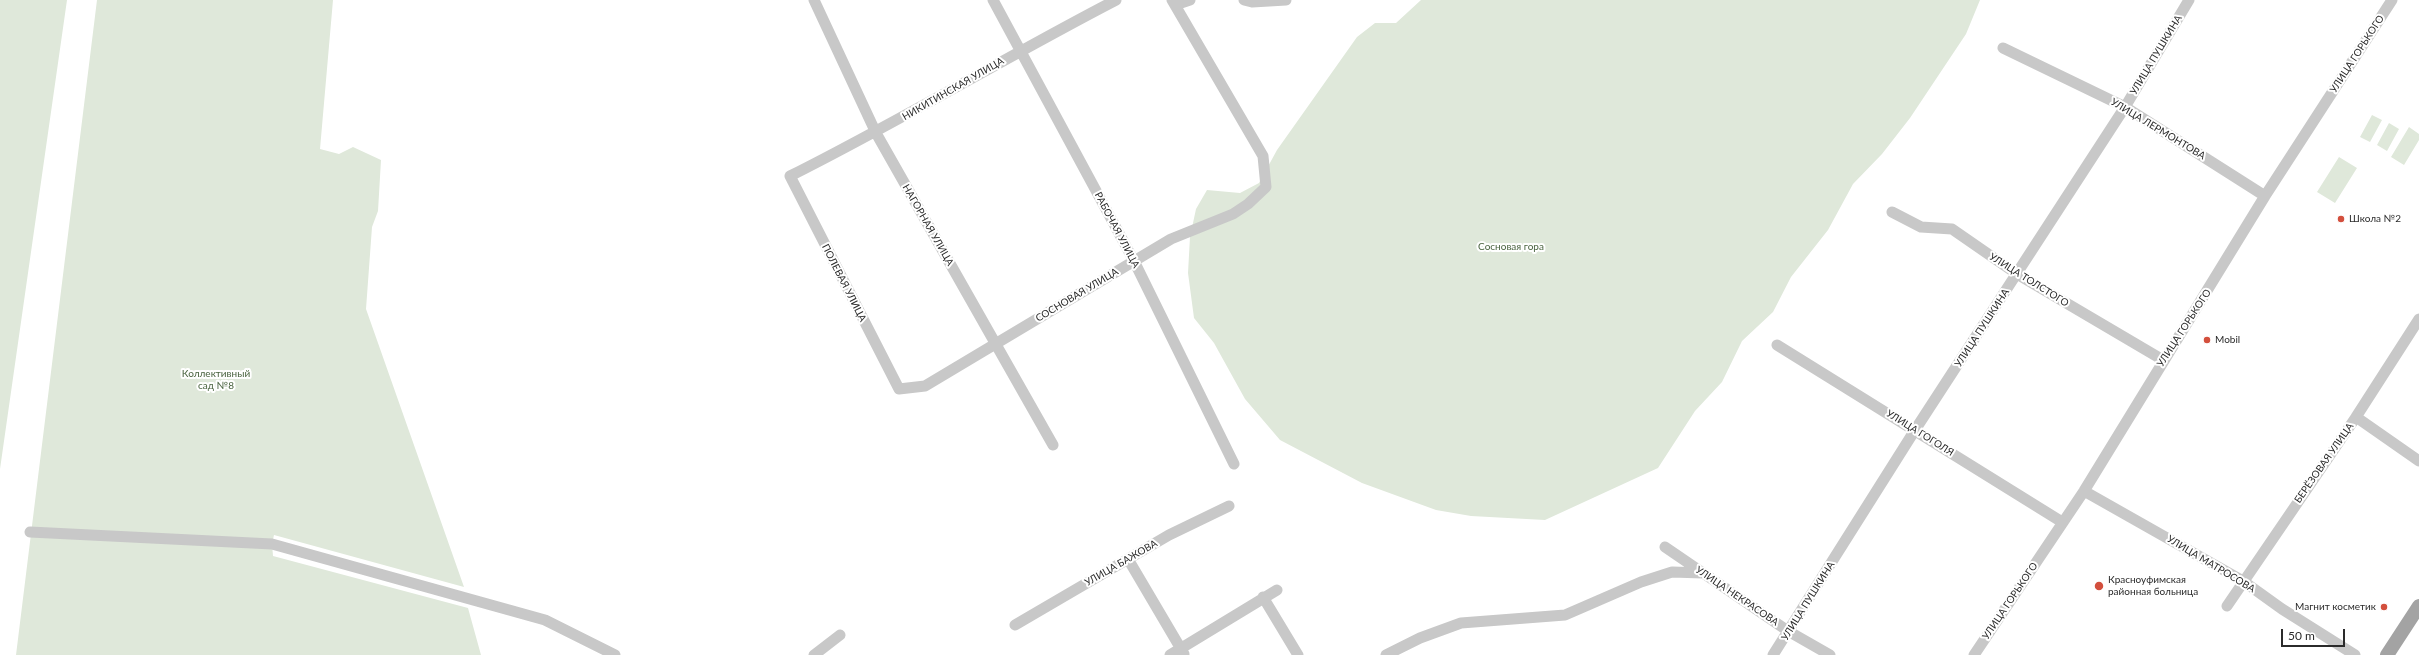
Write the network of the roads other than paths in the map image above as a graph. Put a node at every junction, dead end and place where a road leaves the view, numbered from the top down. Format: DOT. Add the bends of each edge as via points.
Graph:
graph roads {
  1 [pos="814,0"];
  2 [pos="994,0"];
  3 [pos="1116,0"];
  4 [pos="1190,0"];
  5 [pos="1244,0"];
  6 [pos="1286,0"];
  7 [pos="2189,0"];
  8 [pos="2392,0"];
  9 [pos="1173,3"];
  10 [pos="2003,48"];
  11 [pos="1022,49"];
  12 [pos="2125,107"];
  13 [pos="876,133"];
  14 [pos="790,176"];
  15 [pos="2266,196"];
  16 [pos="1892,212"];
  17 [pos="1134,261"];
  18 [pos="2017,274"];
  19 [pos="2419,319"];
  20 [pos="996,344"];
  21 [pos="1777,345"];
  22 [pos="2163,360"];
  23 [pos="899,389"];
  24 [pos="2356,417"];
  25 [pos="1915,430"];
  26 [pos="1053,445"];
  27 [pos="2419,461"];
  28 [pos="1234,464"];
  29 [pos="2084,491"];
  30 [pos="1229,506"];
  31 [pos="2062,522"];
  32 [pos="30,532"];
  33 [pos="1665,547"];
  34 [pos="1128,560"];
  35 [pos="1703,573"];
  36 [pos="2242,581"];
  37 [pos="1277,590"];
  38 [pos="1263,597"];
  39 [pos="2227,606"];
  40 [pos="2419,606"];
  41 [pos="1015,625"];
  42 [pos="1788,632"];
  43 [pos="840,635"];
  44 [pos="1182,652"];
  45 [pos="1392,654"];
  46 [pos="615,655"];
  47 [pos="814,655"];
  48 [pos="1170,655"];
  49 [pos="1298,655"];
  50 [pos="1774,655"];
  51 [pos="1830,655"];
  52 [pos="1974,655"];
  53 [pos="2355,655"];
  54 [pos="2387,655"];
  1 -- 13 [label="street, НАГОРНАЯ УЛИЦА"];
  2 -- 11 [label="street, РАБОЧАЯ УЛИЦА"];
  3 -- 11 [label="street, НИКИТИНСКАЯ УЛИЦА"];
  4 -- 9 [label="street"];
  5 -- 6 [label="street"];
  7 -- 12 [label="street, УЛИЦА ПУШКИНА"];
  8 -- 15 [label="street, УЛИЦА ГОРЬКОГО"];
  9 -- 17 [label="street, СОСНОВАЯ УЛИЦА" via="1263,156 1266,187 1233,214 1171,238"];
  10 -- 12 [label="street, УЛИЦА ЛЕРМОНТОВА"];
  11 -- 13 [label="street, НИКИТИНСКАЯ УЛИЦА"];
  11 -- 17 [label="street, РАБОЧАЯ УЛИЦА"];
  12 -- 15 [label="street, УЛИЦА ЛЕРМОНТОВА"];
  12 -- 18 [label="street, УЛИЦА ПУШКИНА"];
  13 -- 14 [label="street, НИКИТИНСКАЯ УЛИЦА"];
  13 -- 20 [label="street, НАГОРНАЯ УЛИЦА"];
  14 -- 23 [label="street, ПОЛЕВАЯ УЛИЦА"];
  15 -- 22 [label="street, УЛИЦА ГОРЬКОГО" via="2194,315"];
  16 -- 18 [label="street, УЛИЦА ТОЛСТОГО" via="1921,227 1952,229"];
  17 -- 20 [label="street, СОСНОВАЯ УЛИЦА"];
  17 -- 28 [label="street, РАБОЧАЯ УЛИЦА"];
  18 -- 22 [label="street, УЛИЦА ТОЛСТОГО"];
  18 -- 25 [label="street, УЛИЦА ПУШКИНА"];
  19 -- 24 [label="street, БЕРЁЗОВАЯ УЛИЦА"];
  20 -- 23 [label="street, СОСНОВАЯ УЛИЦА" via="925,386"];
  20 -- 26 [label="street, НАГОРНАЯ УЛИЦА"];
  21 -- 25 [label="street, УЛИЦА ГОГОЛЯ"];
  22 -- 29 [label="street, УЛИЦА ГОРЬКОГО"];
  24 -- 27 [label="street"];
  24 -- 36 [label="street, БЕРЁЗОВАЯ УЛИЦА"];
  25 -- 31 [label="street, УЛИЦА ГОГОЛЯ"];
  25 -- 42 [label="street, УЛИЦА ПУШКИНА"];
  29 -- 31 [label="street, УЛИЦА ГОРЬКОГО"];
  29 -- 36 [label="street, УЛИЦА МАТРОСОВА"];
  30 -- 34 [label="street, УЛИЦА БАЖОВА" via="1169,535"];
  31 -- 52 [label="street, УЛИЦА ГОРЬКОГО"];
  32 -- 46 [label="street" via="272,544 544,620"];
  33 -- 35 [label="street, УЛИЦА НЕКРАСОВА"];
  34 -- 41 [label="street, УЛИЦА БАЖОВА"];
  34 -- 44 [label="street"];
  35 -- 42 [label="street, УЛИЦА НЕКРАСОВА"];
  35 -- 45 [label="street" via="1672,572 1641,582 1565,615 1461,623 1420,638"];
  36 -- 39 [label="street, БЕРЁЗОВАЯ УЛИЦА"];
  36 -- 53 [label="street, УЛИЦА МАТРОСОВА"];
  37 -- 38 [label="street"];
  38 -- 44 [label="street"];
  38 -- 49 [label="street"];
  40 -- 54 [label="main road"];
  42 -- 50 [label="street, УЛИЦА ПУШКИНА"];
  42 -- 51 [label="street, УЛИЦА НЕКРАСОВА"];
  43 -- 47 [label="street"];
  44 -- 48 [label="street"];
}
